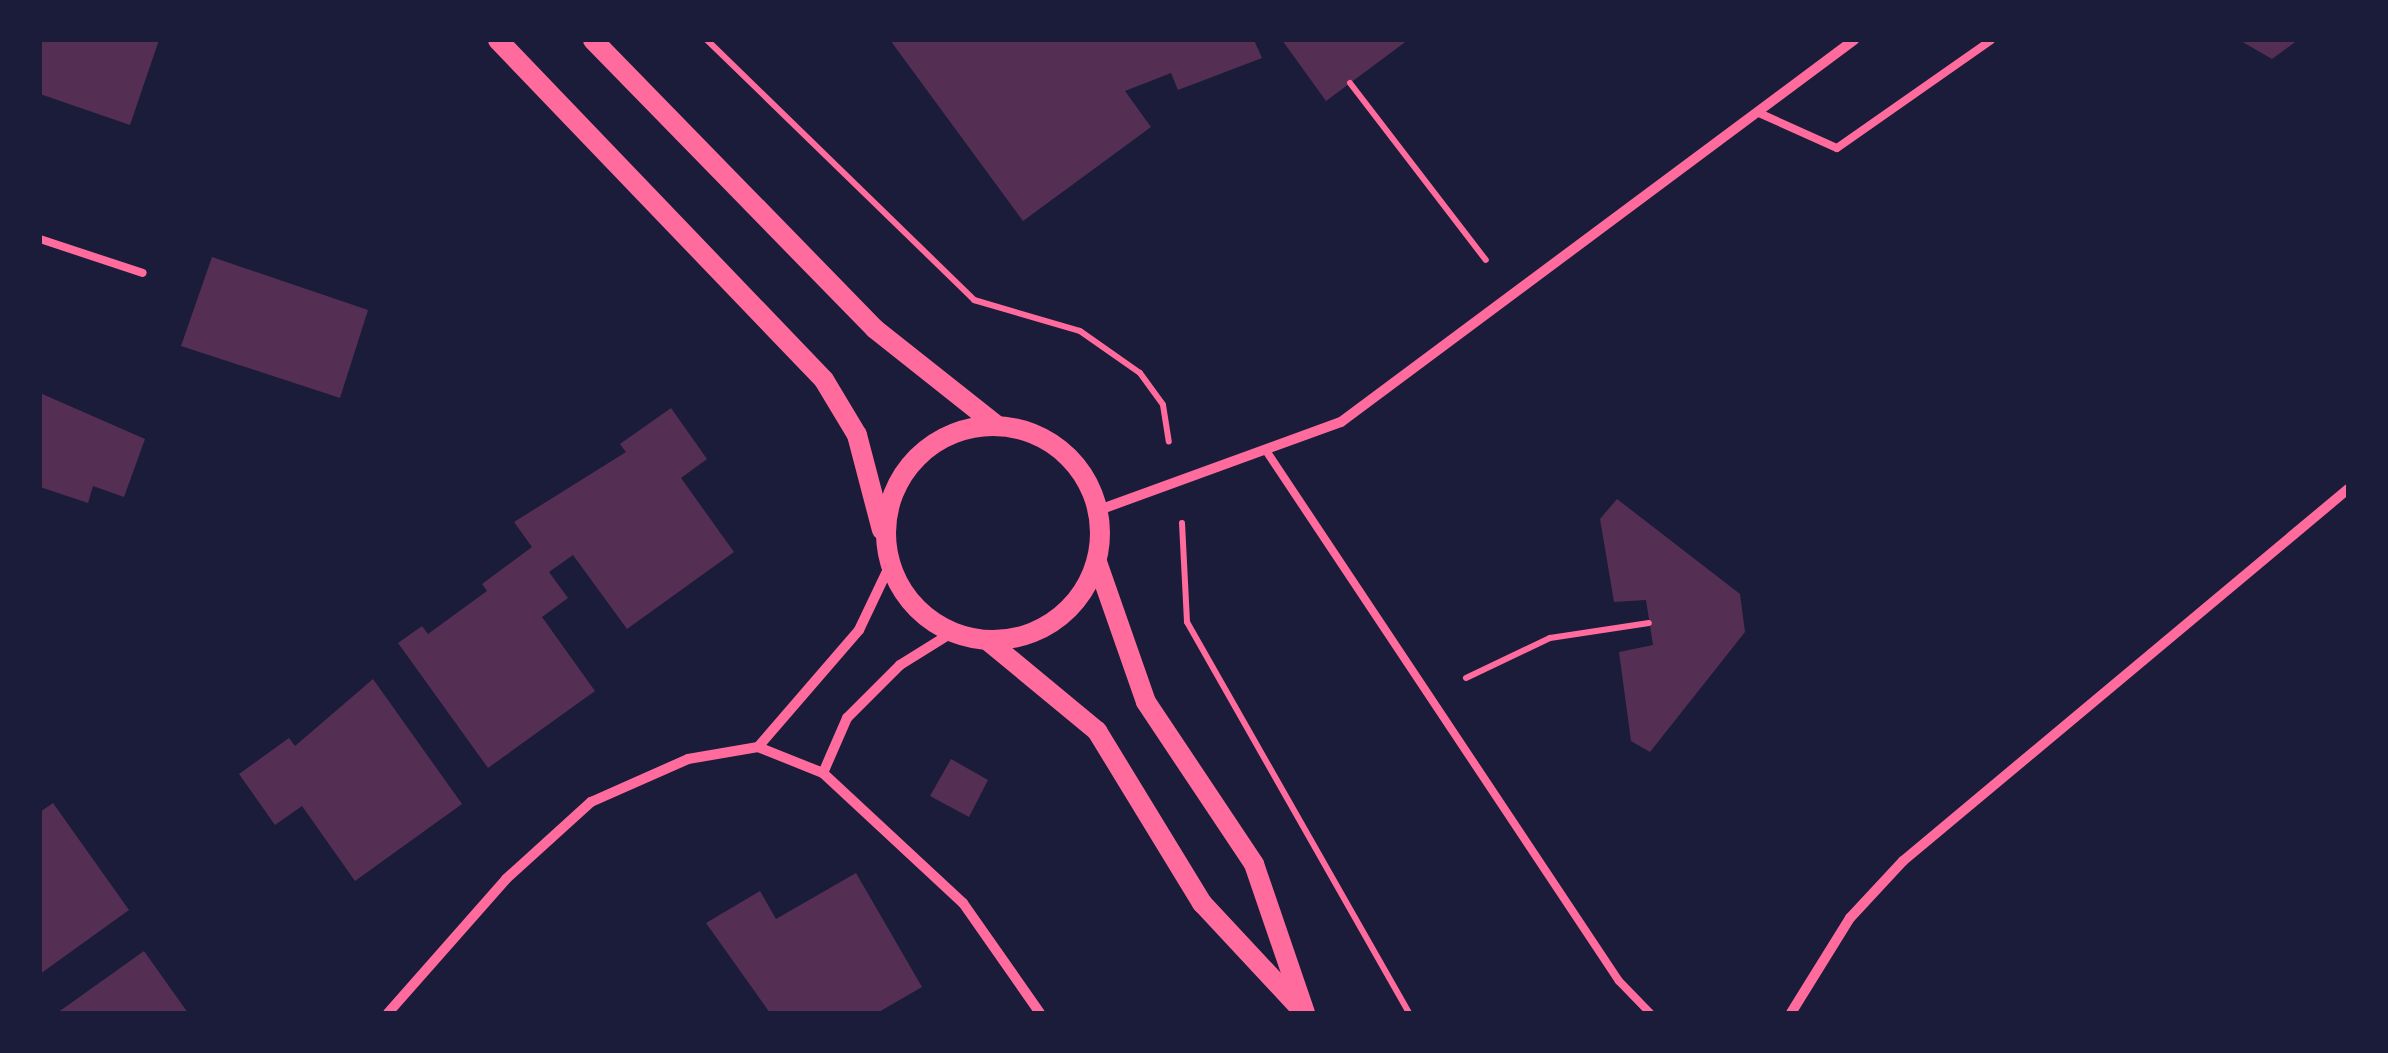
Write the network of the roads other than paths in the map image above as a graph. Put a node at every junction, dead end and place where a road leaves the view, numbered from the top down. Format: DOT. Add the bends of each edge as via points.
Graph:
graph roads {
  1 [pos="498,40"];
  2 [pos="593,40"];
  3 [pos="1854,40"];
  4 [pos="1991,40"];
  5 [pos="1760,114"];
  6 [pos="40,239"];
  7 [pos="143,273"];
  8 [pos="996,425"];
  9 [pos="1267,452"];
  10 [pos="2348,488"];
  11 [pos="1099,510"];
  12 [pos="884,539"];
  13 [pos="1097,562"];
  14 [pos="891,563"];
  15 [pos="953,632"];
  16 [pos="987,640"];
  17 [pos="758,747"];
  18 [pos="823,773"];
  19 [pos="388,1013"];
  20 [pos="1040,1013"];
  21 [pos="1305,1013"];
  22 [pos="1650,1013"];
  23 [pos="1792,1013"];
  1 -- 12 [label="main road" via="824,380 857,435"];
  2 -- 8 [label="main road" via="875,328"];
  3 -- 5 [label="street"];
  4 -- 5 [label="lane" via="1838,148"];
  5 -- 9 [label="street" via="1341,422"];
  6 -- 7 [label="lane"];
  8 -- 11 [label="main road" via="1062,449"];
  8 -- 12 [label="main road" via="937,441 913,460"];
  9 -- 11 [label="street" via="1174,476"];
  9 -- 22 [label="lane" via="1619,982"];
  10 -- 23 [label="street" via="1903,861 1850,918"];
  11 -- 13 [label="main road"];
  12 -- 14 [label="main road"];
  13 -- 16 [label="main road" via="1067,611 1030,633"];
  13 -- 21 [label="main road" via="1146,702 1254,864"];
  14 -- 15 [label="main road" via="914,605"];
  14 -- 17 [label="street" via="859,630"];
  15 -- 16 [label="main road"];
  15 -- 18 [label="street" via="900,665 847,718"];
  16 -- 21 [label="main road" via="1096,732 1202,903"];
  17 -- 18 [label="street"];
  17 -- 19 [label="street" via="688,759 591,802 506,879"];
  18 -- 20 [label="street" via="962,903"];
}
